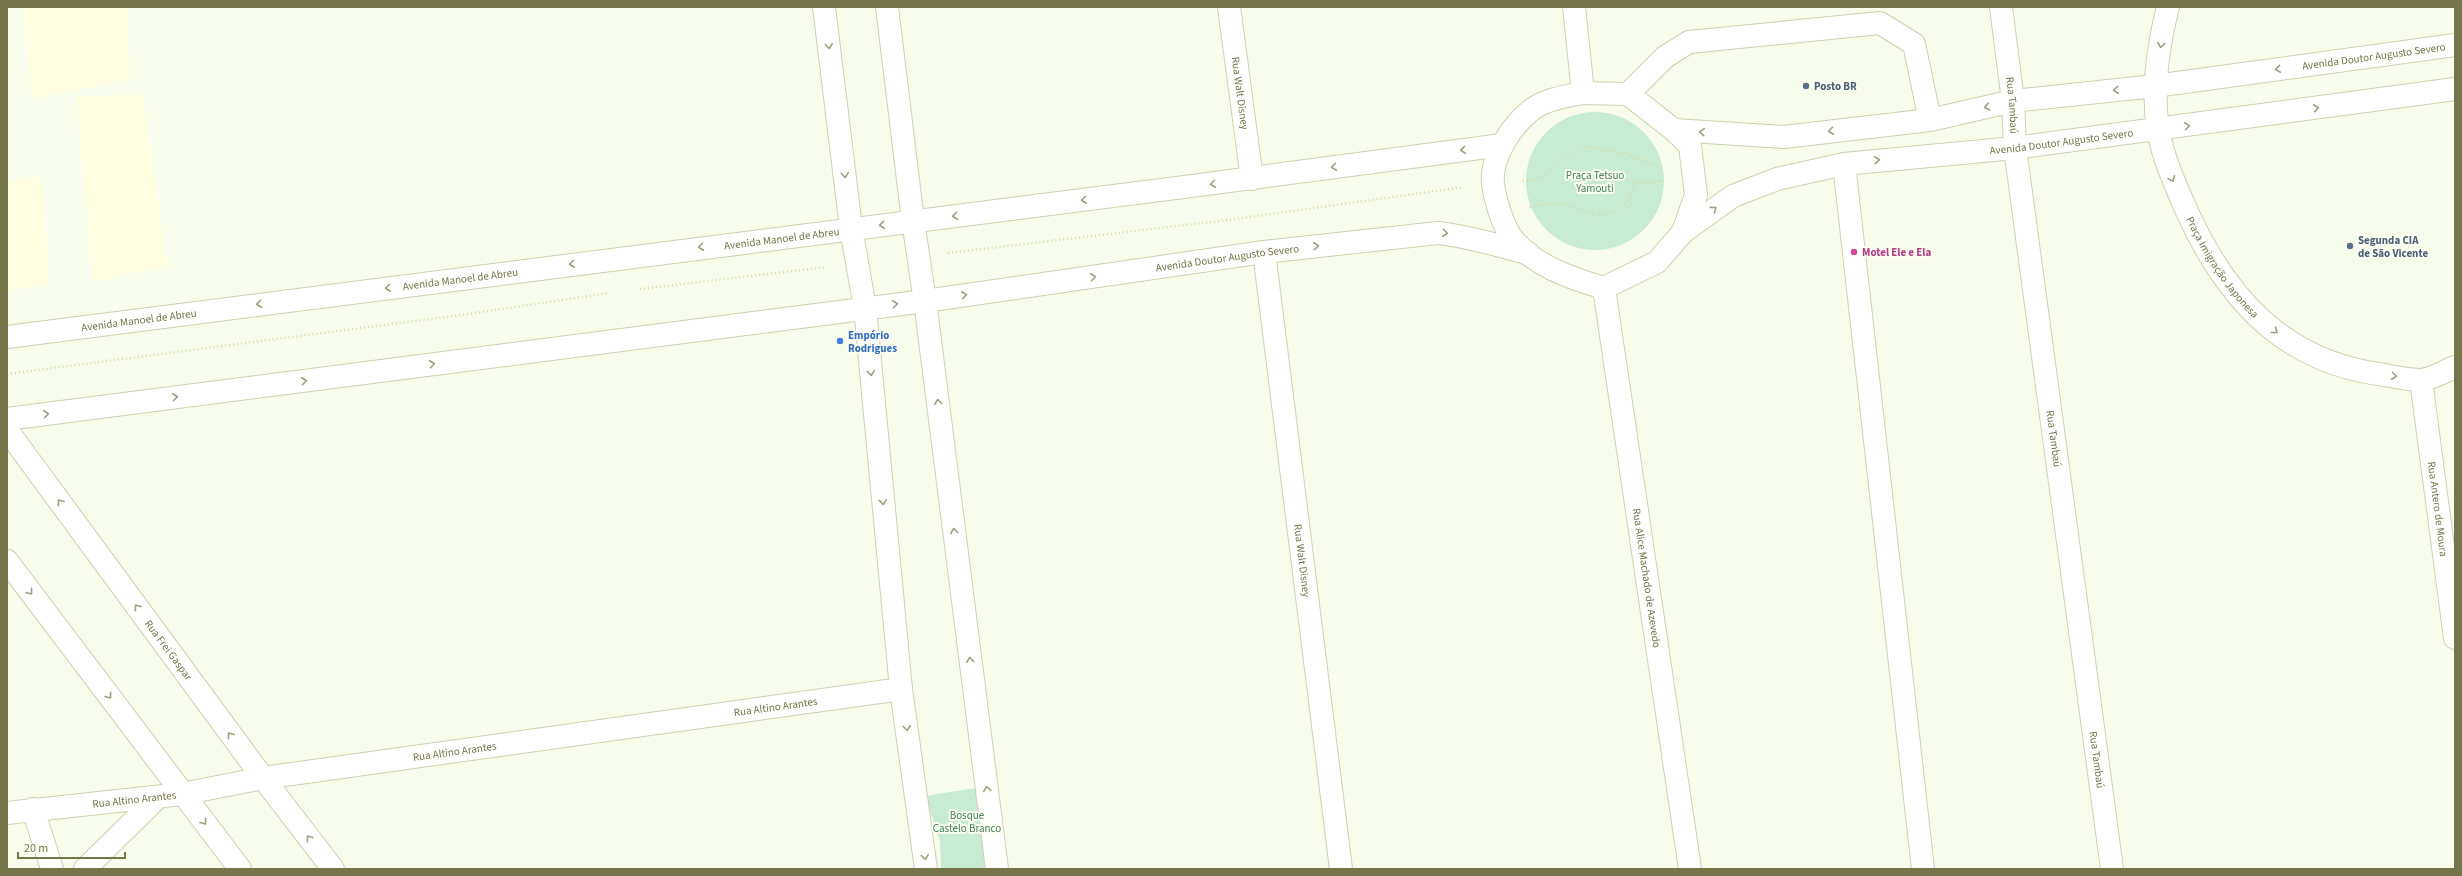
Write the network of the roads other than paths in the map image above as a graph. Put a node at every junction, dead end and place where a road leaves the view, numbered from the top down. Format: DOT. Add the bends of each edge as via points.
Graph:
graph roads {
  1 [pos="824,7"];
  2 [pos="887,7"];
  3 [pos="1229,7"];
  4 [pos="1574,7"];
  5 [pos="2001,7"];
  6 [pos="2168,7"];
  7 [pos="2455,45"];
  8 [pos="2155,86"];
  9 [pos="2455,89"];
  10 [pos="1583,93"];
  11 [pos="1628,94"];
  12 [pos="2013,102"];
  13 [pos="1930,120"];
  14 [pos="1674,130"];
  15 [pos="2158,130"];
  16 [pos="1502,145"];
  17 [pos="2015,148"];
  18 [pos="1844,164"];
  19 [pos="1252,179"];
  20 [pos="913,221"];
  21 [pos="851,228"];
  22 [pos="1683,232"];
  23 [pos="1264,252"];
  24 [pos="1528,253"];
  25 [pos="1604,288"];
  26 [pos="925,300"];
  27 [pos="865,308"];
  28 [pos="7,337"];
  29 [pos="2455,367"];
  30 [pos="2422,380"];
  31 [pos="7,419"];
  32 [pos="7,430"];
  33 [pos="7,561"];
  34 [pos="2455,638"];
  35 [pos="902,689"];
  36 [pos="263,778"];
  37 [pos="182,794"];
  38 [pos="158,797"];
  39 [pos="34,809"];
  40 [pos="7,813"];
  41 [pos="52,869"];
  42 [pos="85,869"];
  43 [pos="240,869"];
  44 [pos="333,869"];
  45 [pos="926,869"];
  46 [pos="997,869"];
  47 [pos="1342,869"];
  48 [pos="1690,869"];
  49 [pos="1923,869"];
  50 [pos="2112,869"];
  1 -- 21 [label="street, one-way"];
  2 -- 20 [label="street"];
  3 -- 19 [label="street, Rua Walt Disney"];
  4 -- 10 [label="street"];
  5 -- 12 [label="street, Rua Tambaú"];
  6 -- 8 [label="street, Praça Imigração Japonesa, one-way"];
  7 -- 8 [label="street, Avenida Doutor Augusto Severo, one-way"];
  8 -- 12 [label="street, Avenida Doutor Augusto Severo, one-way"];
  8 -- 15 [label="street, Praça Imigração Japonesa"];
  15 -- 9 [label="street, Avenida Doutor Augusto Severo, one-way"];
  10 -- 11 [label="street"];
  10 -- 16 [label="street" via="1560,97 1529,112"];
  11 -- 13 [label="street" via="1665,57 1689,42 1880,23 1914,44"];
  11 -- 14 [label="street"];
  12 -- 13 [label="street, Avenida Doutor Augusto Severo, one-way"];
  12 -- 17 [label="street, Rua Tambaú"];
  13 -- 14 [label="street, Avenida Doutor Augusto Severo, one-way" via="1784,137"];
  14 -- 22 [label="street" via="1690,146 1696,195"];
  15 -- 17 [label="street, Avenida Doutor Augusto Severo"];
  15 -- 30 [label="street, Praça Imigração Japonesa, one-way" via="2168,169 2202,244 2223,278 2261,321 2292,345 2324,361 2368,373"];
  16 -- 19 [label="street, one-way"];
  16 -- 24 [label="street" via="1493,175 1499,208 1511,236"];
  18 -- 17 [label="street, Avenida Doutor Augusto Severo, one-way"];
  17 -- 50 [label="street, Rua Tambaú"];
  22 -- 18 [label="street, Avenida Doutor Augusto Severo, one-way" via="1733,196 1777,180"];
  18 -- 49 [label="street"];
  19 -- 20 [label="street, one-way"];
  20 -- 21 [label="street, Avenida Manoel de Abreu, one-way"];
  20 -- 26 [label="street"];
  21 -- 27 [label="street"];
  21 -- 28 [label="street, Avenida Manoel de Abreu, one-way"];
  22 -- 25 [label="street" via="1657,262"];
  23 -- 24 [label="street, Avenida Doutor Augusto Severo, one-way" via="1438,233 1463,235 1487,244"];
  26 -- 23 [label="street, Avenida Doutor Augusto Severo, one-way"];
  23 -- 47 [label="street, Rua Walt Disney"];
  24 -- 25 [label="street" via="1565,276"];
  25 -- 48 [label="street, Rua Alice Machado de Azevedo"];
  27 -- 26 [label="street, Avenida Doutor Augusto Severo, one-way"];
  46 -- 26 [label="street, one-way"];
  31 -- 27 [label="street, one-way"];
  27 -- 35 [label="street, one-way"];
  29 -- 30 [label="street, Praça Imigração Japonesa"];
  30 -- 34 [label="street, Rua Antero de Moura"];
  36 -- 32 [label="street, Rua Frei Gaspar, one-way"];
  33 -- 37 [label="street, one-way"];
  35 -- 36 [label="street, Rua Altino Arantes"];
  35 -- 45 [label="street, one-way"];
  36 -- 37 [label="street, Rua Altino Arantes"];
  44 -- 36 [label="street, Rua Frei Gaspar, one-way"];
  37 -- 38 [label="street, Rua Altino Arantes"];
  37 -- 43 [label="street, one-way"];
  38 -- 39 [label="street, Rua Altino Arantes"];
  38 -- 42 [label="street"];
  39 -- 40 [label="street, Rua Altino Arantes"];
  39 -- 41 [label="street"];
}
